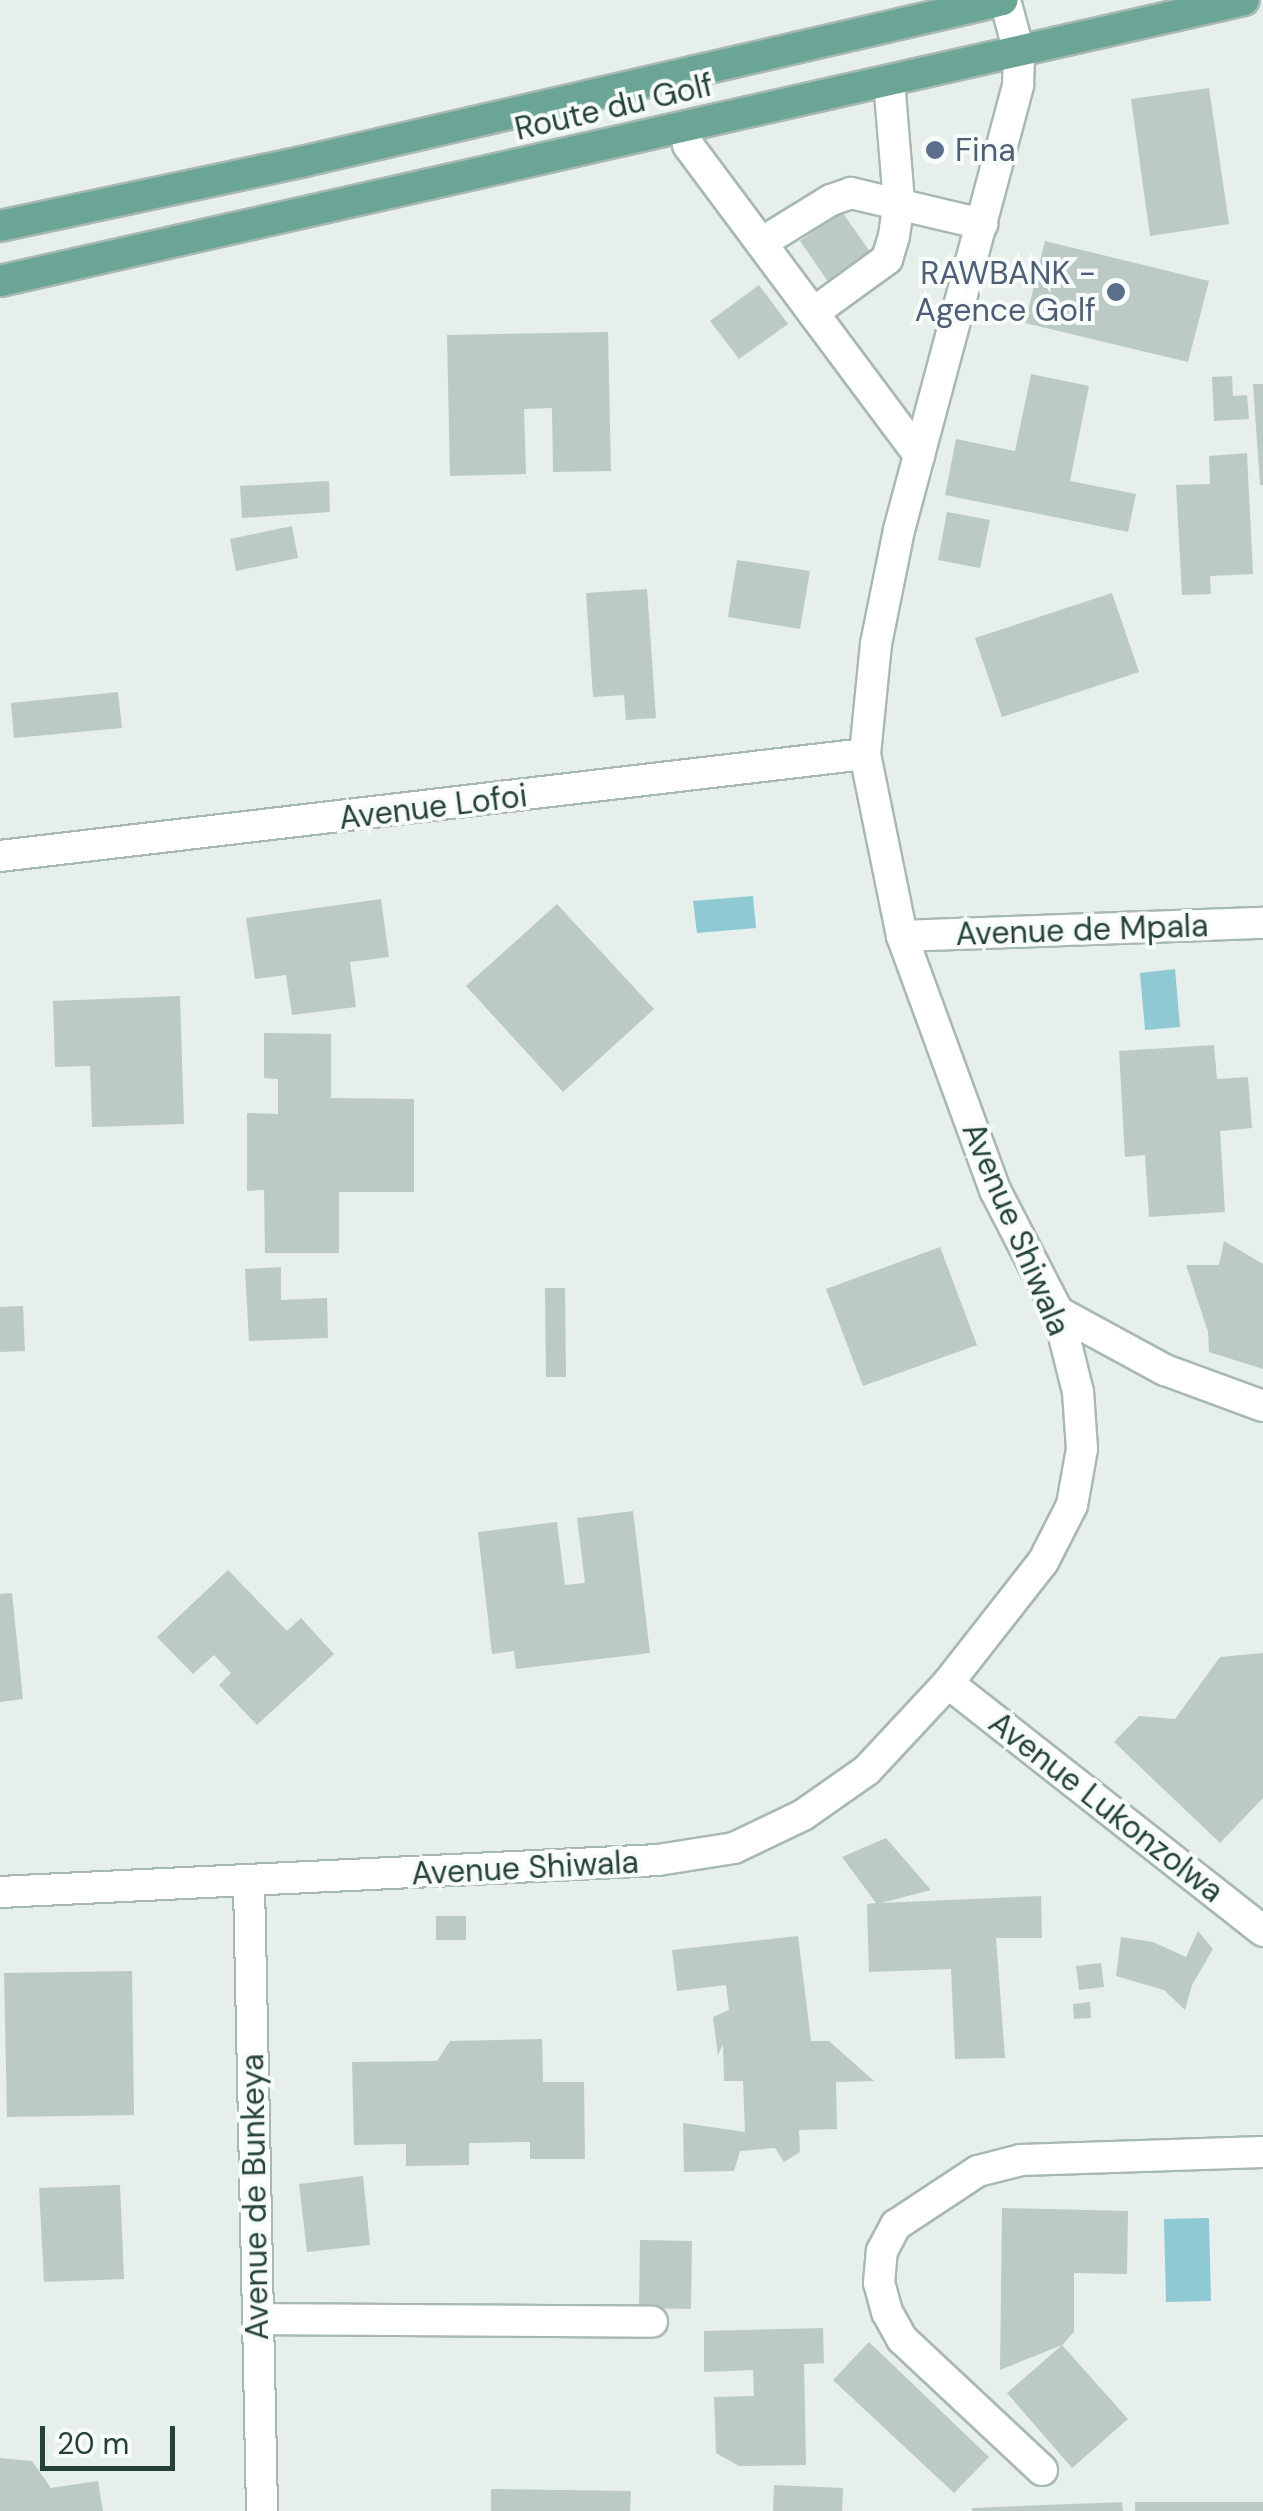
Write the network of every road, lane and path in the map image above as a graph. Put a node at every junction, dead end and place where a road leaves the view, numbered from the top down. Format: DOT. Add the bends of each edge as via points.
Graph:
graph roads {
  1 [pos="1004,0"];
  2 [pos="1244,0"];
  3 [pos="1019,52"];
  4 [pos="889,81"];
  5 [pos="684,128"];
  6 [pos="900,202"];
  7 [pos="982,224"];
  8 [pos="0,226"];
  9 [pos="760,243"];
  10 [pos="0,281"];
  11 [pos="813,313"];
  12 [pos="919,455"];
  13 [pos="865,754"];
  14 [pos="0,856"];
  15 [pos="1263,923"];
  16 [pos="902,936"];
  17 [pos="1058,1312"];
  18 [pos="1263,1406"];
  19 [pos="948,1683"];
  20 [pos="248,1884"];
  21 [pos="0,1892"];
  22 [pos="1263,1931"];
  23 [pos="1263,2152"];
  24 [pos="258,2319"];
  25 [pos="652,2322"];
  26 [pos="1042,2470"];
  27 [pos="262,2511"];
  1 -- 3 [label="street, Avenue Shiwala"];
  1 -- 8 [label="main road"];
  2 -- 3 [label="main road, Route du Golf"];
  3 -- 4 [label="main road, Route du Golf"];
  3 -- 7 [label="street, Avenue Shiwala" via="1011,116"];
  4 -- 5 [label="main road, Route du Golf"];
  4 -- 6 [label="street"];
  5 -- 9 [label="street" via="688,144"];
  5 -- 10 [label="main road, Route du Golf"];
  6 -- 7 [label="street"];
  6 -- 9 [label="street" via="851,194"];
  6 -- 11 [label="street" via="887,259"];
  7 -- 12 [label="street, Avenue Shiwala"];
  9 -- 11 [label="street"];
  11 -- 12 [label="street"];
  12 -- 13 [label="street, Avenue Shiwala" via="876,644"];
  13 -- 14 [label="street, Avenue Lofoi"];
  13 -- 16 [label="street, Avenue Shiwala"];
  15 -- 16 [label="street, Avenue de Mpala"];
  16 -- 17 [label="street, Avenue Shiwala" via="996,1190"];
  17 -- 18 [label="street" via="1165,1370"];
  17 -- 19 [label="street, Avenue Shiwala" via="1078,1392 1082,1449 1072,1505 1043,1562"];
  19 -- 20 [label="street, Avenue Shiwala" via="867,1770 803,1815 734,1848 658,1860"];
  19 -- 22 [label="street, Avenue Lukonzolwa"];
  20 -- 21 [label="street, Avenue Shiwala"];
  20 -- 24 [label="street, Avenue de Bunkeya"];
  23 -- 26 [label="street" via="1021,2160 978,2171 896,2225 882,2251 879,2283 902,2339"];
  24 -- 25 [label="street"];
  24 -- 27 [label="street, Avenue de Bunkeya"];
}
